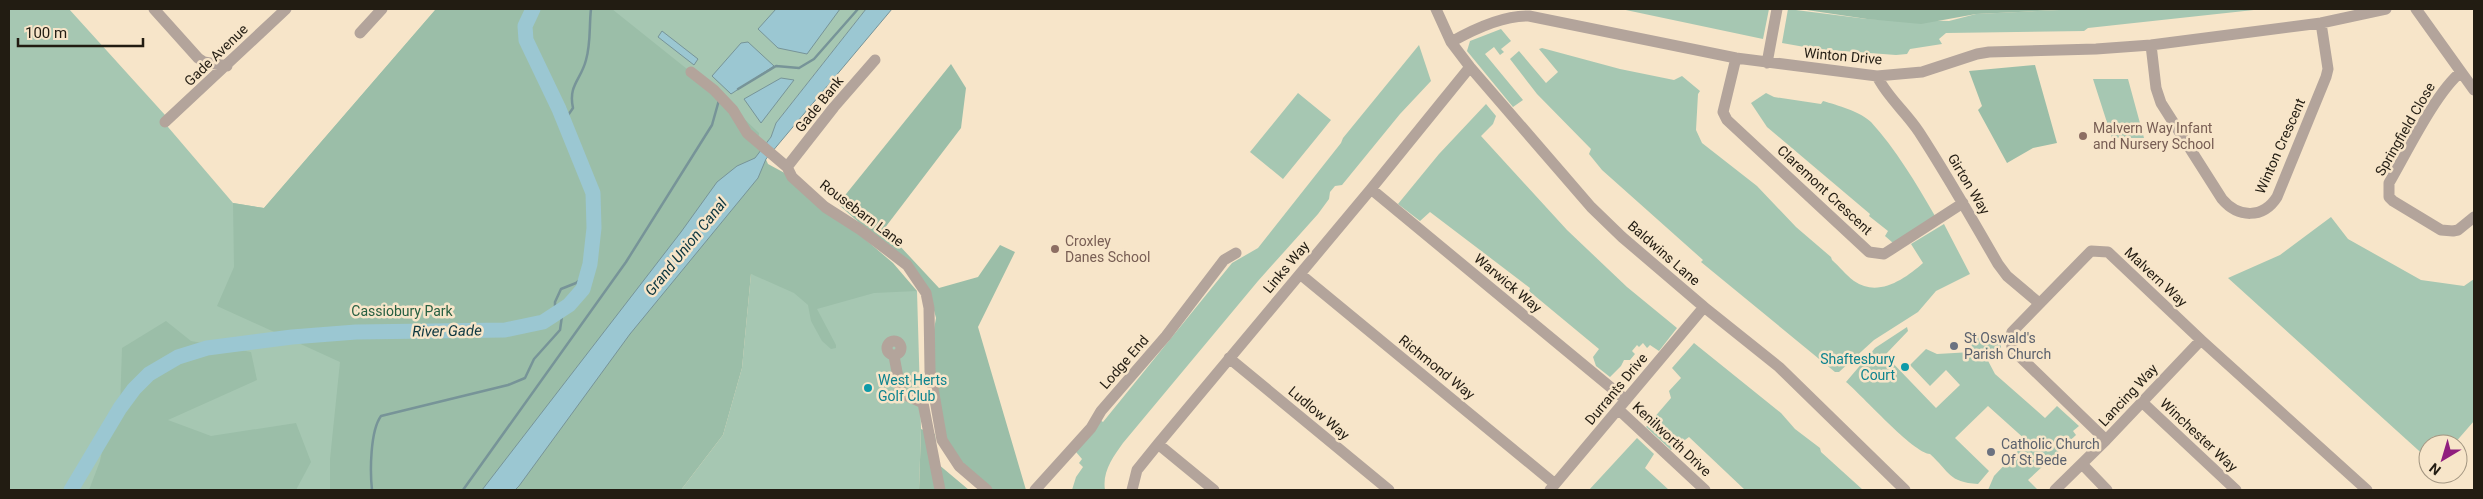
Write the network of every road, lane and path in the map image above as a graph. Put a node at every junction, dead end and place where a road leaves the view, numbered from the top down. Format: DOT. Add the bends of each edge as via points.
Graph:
graph roads {
  1 [pos="154,9"];
  2 [pos="286,9"];
  3 [pos="381,9"];
  4 [pos="1436,9"];
  5 [pos="1777,9"];
  6 [pos="2386,9"];
  7 [pos="2416,9"];
  8 [pos="2321,23"];
  9 [pos="360,33"];
  10 [pos="1451,42"];
  11 [pos="2151,45"];
  12 [pos="1736,58"];
  13 [pos="875,60"];
  14 [pos="204,62"];
  15 [pos="1767,63"];
  16 [pos="227,66"];
  17 [pos="1470,67"];
  18 [pos="691,72"];
  19 [pos="2461,72"];
  20 [pos="1877,76"];
  21 [pos="205,87"];
  22 [pos="2474,90"];
  23 [pos="165,122"];
  24 [pos="787,168"];
  25 [pos="1371,189"];
  26 [pos="1963,203"];
  27 [pos="2474,217"];
  28 [pos="1236,253"];
  29 [pos="1300,274"];
  30 [pos="2039,303"];
  31 [pos="1704,307"];
  32 [pos="2201,340"];
  33 [pos="894,356"];
  34 [pos="1229,358"];
  35 [pos="2142,402"];
  36 [pos="1622,405"];
  37 [pos="2106,440"];
  38 [pos="1158,444"];
  39 [pos="2082,464"];
  40 [pos="1552,487"];
  41 [pos="940,490"];
  42 [pos="987,490"];
  43 [pos="1035,490"];
  44 [pos="1132,490"];
  45 [pos="1214,490"];
  46 [pos="1389,490"];
  47 [pos="1705,490"];
  48 [pos="1905,490"];
  49 [pos="2055,490"];
  50 [pos="2107,490"];
  51 [pos="2236,490"];
  52 [pos="2367,490"];
  1 -- 14 [label="street"];
  2 -- 16 [label="street, Gade Avenue"];
  3 -- 9 [label="street"];
  4 -- 10 [label="street, Baldwins Lane"];
  5 -- 15 [label="street"];
  6 -- 8 [label="street, Winton Drive"];
  7 -- 19 [label="street"];
  8 -- 11 [label="street, Winton Drive"];
  8 -- 11 [label="street, Winton Crescent" via="2328,68 2326,77 2277,197 2264,210 2250,214 2231,209 2222,199 2161,103"];
  10 -- 12 [label="street, Winton Drive" via="1510,17 1529,16"];
  10 -- 17 [label="street, Baldwins Lane"];
  11 -- 20 [label="street, Winton Drive" via="1989,52 1922,72"];
  12 -- 15 [label="street, Winton Drive"];
  12 -- 26 [label="street, Claremont Crescent" via="1724,112 1727,120 1869,252 1884,254"];
  13 -- 24 [label="street, Gade Bank"];
  14 -- 16 [label="street"];
  14 -- 21 [label="street"];
  15 -- 20 [label="street, Winton Drive"];
  16 -- 21 [label="street, Gade Avenue"];
  17 -- 25 [label="street, Links Way"];
  17 -- 31 [label="street, Baldwins Lane" via="1591,206"];
  18 -- 24 [label="street, Rousebarn Lane" via="721,97 748,133"];
  19 -- 22 [label="street"];
  19 -- 27 [label="street, Springfield Close" via="2451,80 2437,102 2387,190 2392,201 2447,231 2458,230"];
  20 -- 26 [label="street, Girton Way" via="1885,91 1918,130"];
  21 -- 23 [label="street, Gade Avenue"];
  24 -- 42 [label="street, Rousebarn Lane" via="792,177 825,207 907,265 926,293 930,371 942,440 959,466"];
  25 -- 29 [label="street, Links Way"];
  25 -- 36 [label="street, Warwick Way"];
  26 -- 30 [label="street, Girton Way" via="2007,276"];
  28 -- 43 [label="street, Lodge End" via="1224,260 1166,336"];
  29 -- 34 [label="street, Links Way"];
  29 -- 40 [label="street, Richmond Way"];
  30 -- 32 [label="street, Malvern Way" via="2091,251 2108,252"];
  30 -- 37 [label="street, Malvern Way" via="2012,332 2013,350"];
  31 -- 36 [label="street, Durrants Drive"];
  31 -- 48 [label="street, Baldwins Lane" via="1779,367"];
  32 -- 35 [label="street, Lancing Way"];
  32 -- 52 [label="street, Malvern Way"];
  33 -- 41 [label="street" via="901,393 923,403"];
  34 -- 38 [label="street, Links Way"];
  34 -- 46 [label="street, Ludlow Way"];
  35 -- 37 [label="street, Lancing Way"];
  35 -- 51 [label="street, Winchester Way"];
  36 -- 40 [label="street, Durrants Drive"];
  36 -- 47 [label="street, Kenilworth Drive"];
  37 -- 39 [label="street, Lancing Way"];
  38 -- 44 [label="street, Links Way" via="1137,470"];
  38 -- 45 [label="street"];
  39 -- 49 [label="street, Lancing Way"];
  39 -- 50 [label="street"];
}
